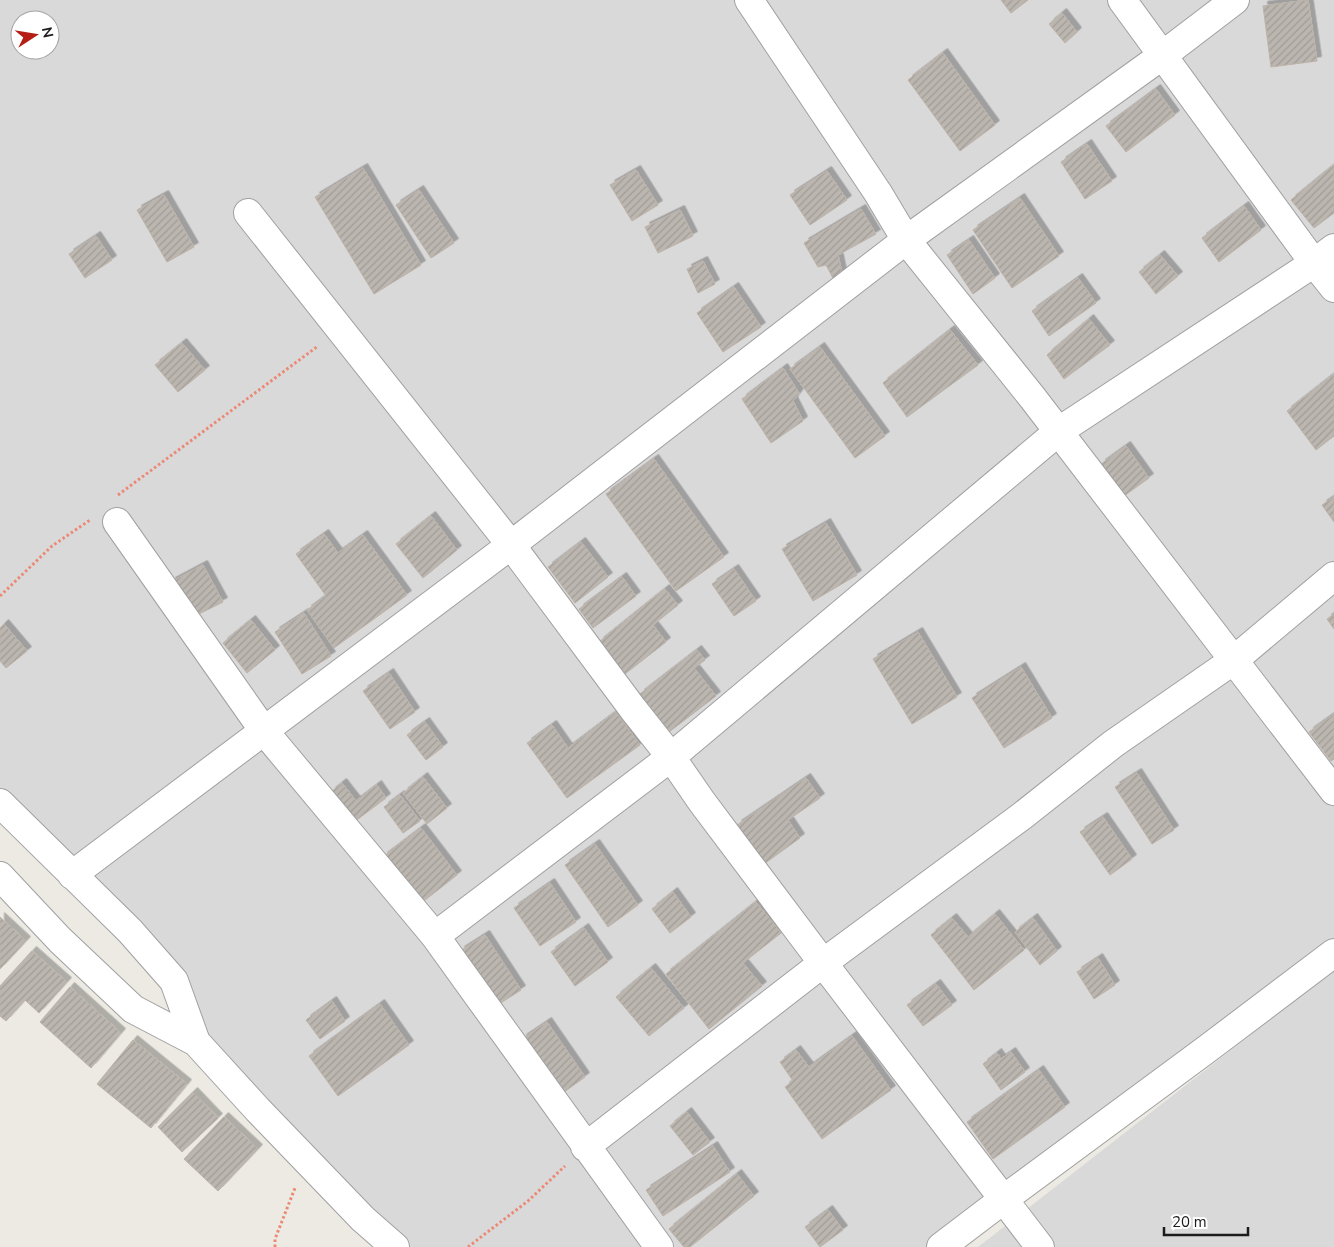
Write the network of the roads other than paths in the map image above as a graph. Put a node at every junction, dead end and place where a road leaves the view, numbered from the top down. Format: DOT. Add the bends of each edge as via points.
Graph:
graph roads {
  1 [pos="749,0"];
  2 [pos="1122,0"];
  3 [pos="1235,0"];
  4 [pos="1163,55"];
  5 [pos="248,213"];
  6 [pos="906,240"];
  7 [pos="1324,255"];
  8 [pos="1334,288"];
  9 [pos="1059,432"];
  10 [pos="117,522"];
  11 [pos="511,545"];
  12 [pos="1334,576"];
  13 [pos="1234,660"];
  14 [pos="264,731"];
  15 [pos="671,756"];
  16 [pos="1334,791"];
  17 [pos="0,803"];
  18 [pos="72,875"];
  19 [pos="0,876"];
  20 [pos="435,936"];
  21 [pos="1334,953"];
  22 [pos="823,963"];
  23 [pos="196,1042"];
  24 [pos="585,1147"];
  25 [pos="1004,1199"];
  26 [pos="395,1247"];
  27 [pos="659,1247"];
  28 [pos="941,1247"];
  29 [pos="1040,1247"];
  1 -- 6 [label="street"];
  2 -- 4 [label="street"];
  3 -- 4 [label="street"];
  4 -- 6 [label="street"];
  4 -- 7 [label="street"];
  5 -- 11 [label="street"];
  6 -- 9 [label="street"];
  6 -- 11 [label="street"];
  7 -- 8 [label="street"];
  7 -- 9 [label="street"];
  9 -- 13 [label="street"];
  9 -- 15 [label="street"];
  10 -- 14 [label="street"];
  11 -- 14 [label="street"];
  11 -- 15 [label="street"];
  12 -- 13 [label="street"];
  13 -- 16 [label="street"];
  13 -- 22 [label="street" via="1113,744 1022,816"];
  14 -- 18 [label="street"];
  14 -- 20 [label="street"];
  15 -- 20 [label="street"];
  15 -- 22 [label="street"];
  17 -- 18 [label="street"];
  18 -- 23 [label="street" via="130,931 174,981"];
  19 -- 23 [label="street" via="60,940 133,1009"];
  20 -- 24 [label="street"];
  21 -- 25 [label="street"];
  22 -- 24 [label="street"];
  22 -- 25 [label="street"];
  23 -- 26 [label="street" via="363,1219"];
  24 -- 27 [label="street"];
  25 -- 28 [label="street"];
  25 -- 29 [label="street"];
}
